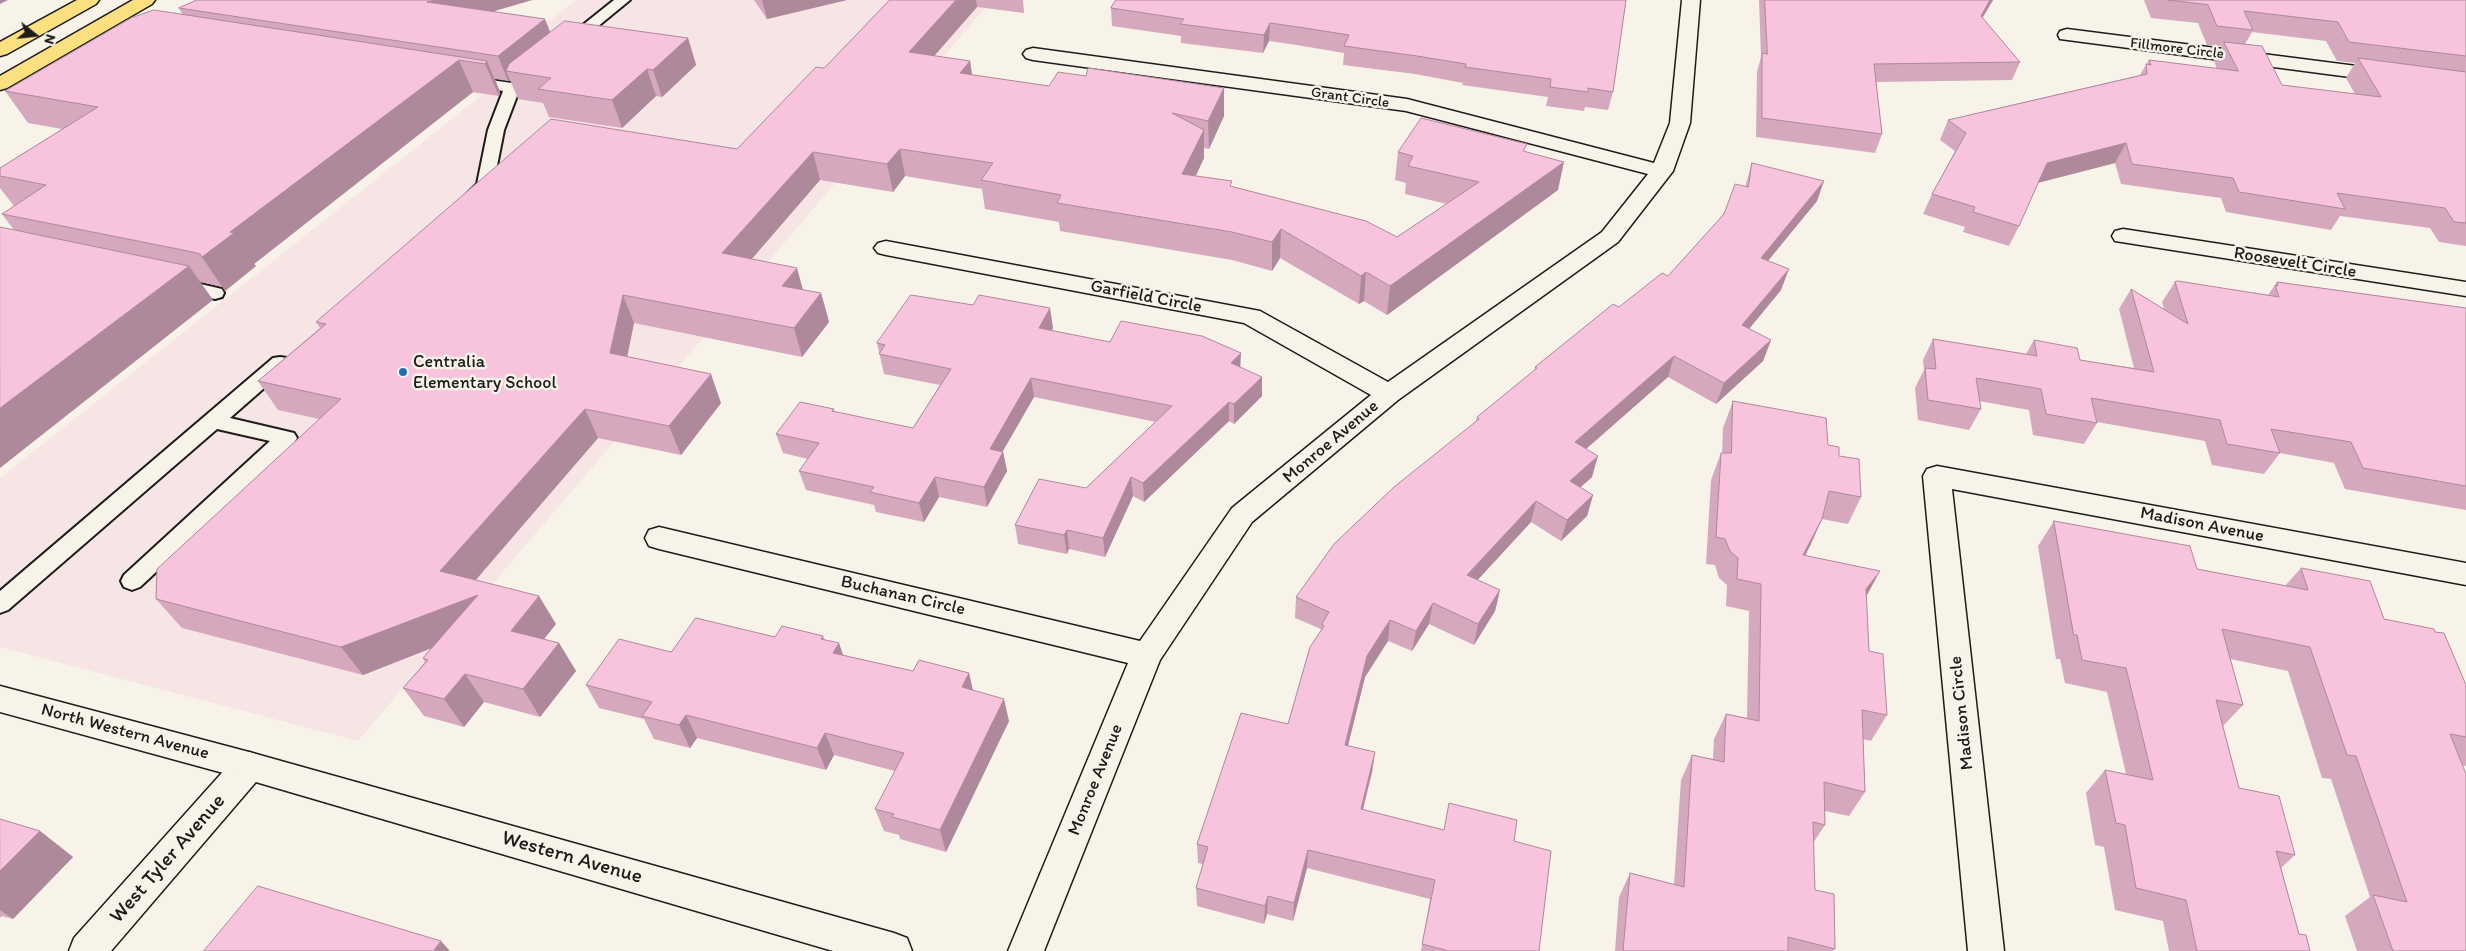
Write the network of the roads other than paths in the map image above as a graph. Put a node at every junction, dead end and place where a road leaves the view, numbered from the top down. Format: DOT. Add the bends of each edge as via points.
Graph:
graph roads {
  1 [pos="90,0"];
  2 [pos="146,0"];
  3 [pos="623,0"];
  4 [pos="1691,0"];
  5 [pos="104,25"];
  6 [pos="132,28"];
  7 [pos="2067,35"];
  8 [pos="0,50"];
  9 [pos="556,53"];
  10 [pos="1033,54"];
  11 [pos="526,76"];
  12 [pos="2408,78"];
  13 [pos="455,80"];
  14 [pos="0,84"];
  15 [pos="512,88"];
  16 [pos="1662,172"];
  17 [pos="464,205"];
  18 [pos="2123,236"];
  19 [pos="886,248"];
  20 [pos="166,283"];
  21 [pos="2466,289"];
  22 [pos="215,293"];
  23 [pos="296,350"];
  24 [pos="1389,394"];
  25 [pos="214,421"];
  26 [pos="1937,476"];
  27 [pos="659,538"];
  28 [pos="2466,574"];
  29 [pos="132,581"];
  30 [pos="0,604"];
  31 [pos="1147,655"];
  32 [pos="0,699"];
  33 [pos="249,766"];
  34 [pos="845,944"];
  35 [pos="87,951"];
  36 [pos="894,951"];
  37 [pos="1026,951"];
  38 [pos="1986,951"];
  1 -- 8 [label="main road"];
  2 -- 5 [label="main road"];
  3 -- 9 [label="lane"];
  4 -- 16 [label="street, Monroe Avenue" via="1680,123"];
  5 -- 6 [label="lane"];
  5 -- 14 [label="main road"];
  7 -- 12 [label="street, Fillmore Circle"];
  10 -- 16 [label="street, Grant Circle" via="1407,105"];
  11 -- 15 [label="lane"];
  13 -- 15 [label="lane"];
  15 -- 17 [label="lane" via="496,130 486,186"];
  16 -- 24 [label="street, Monroe Avenue" via="1610,237"];
  18 -- 21 [label="street, Roosevelt Circle"];
  19 -- 24 [label="street, Garfield Circle" via="1251,317"];
  20 -- 22 [label="lane"];
  23 -- 25 [label="lane"];
  24 -- 31 [label="street, Monroe Avenue" via="1242,516"];
  25 -- 29 [label="lane" via="287,438"];
  25 -- 30 [label="lane"];
  26 -- 28 [label="street, Madison Avenue"];
  26 -- 38 [label="street, Madison Circle"];
  27 -- 31 [label="street, Buchanan Circle"];
  31 -- 37 [label="street, Monroe Avenue"];
  32 -- 33 [label="street, North Western Avenue"];
  33 -- 34 [label="street, Western Avenue"];
  33 -- 35 [label="street, West Tyler Avenue"];
  34 -- 36 [label="street, Western Avenue"];
}
